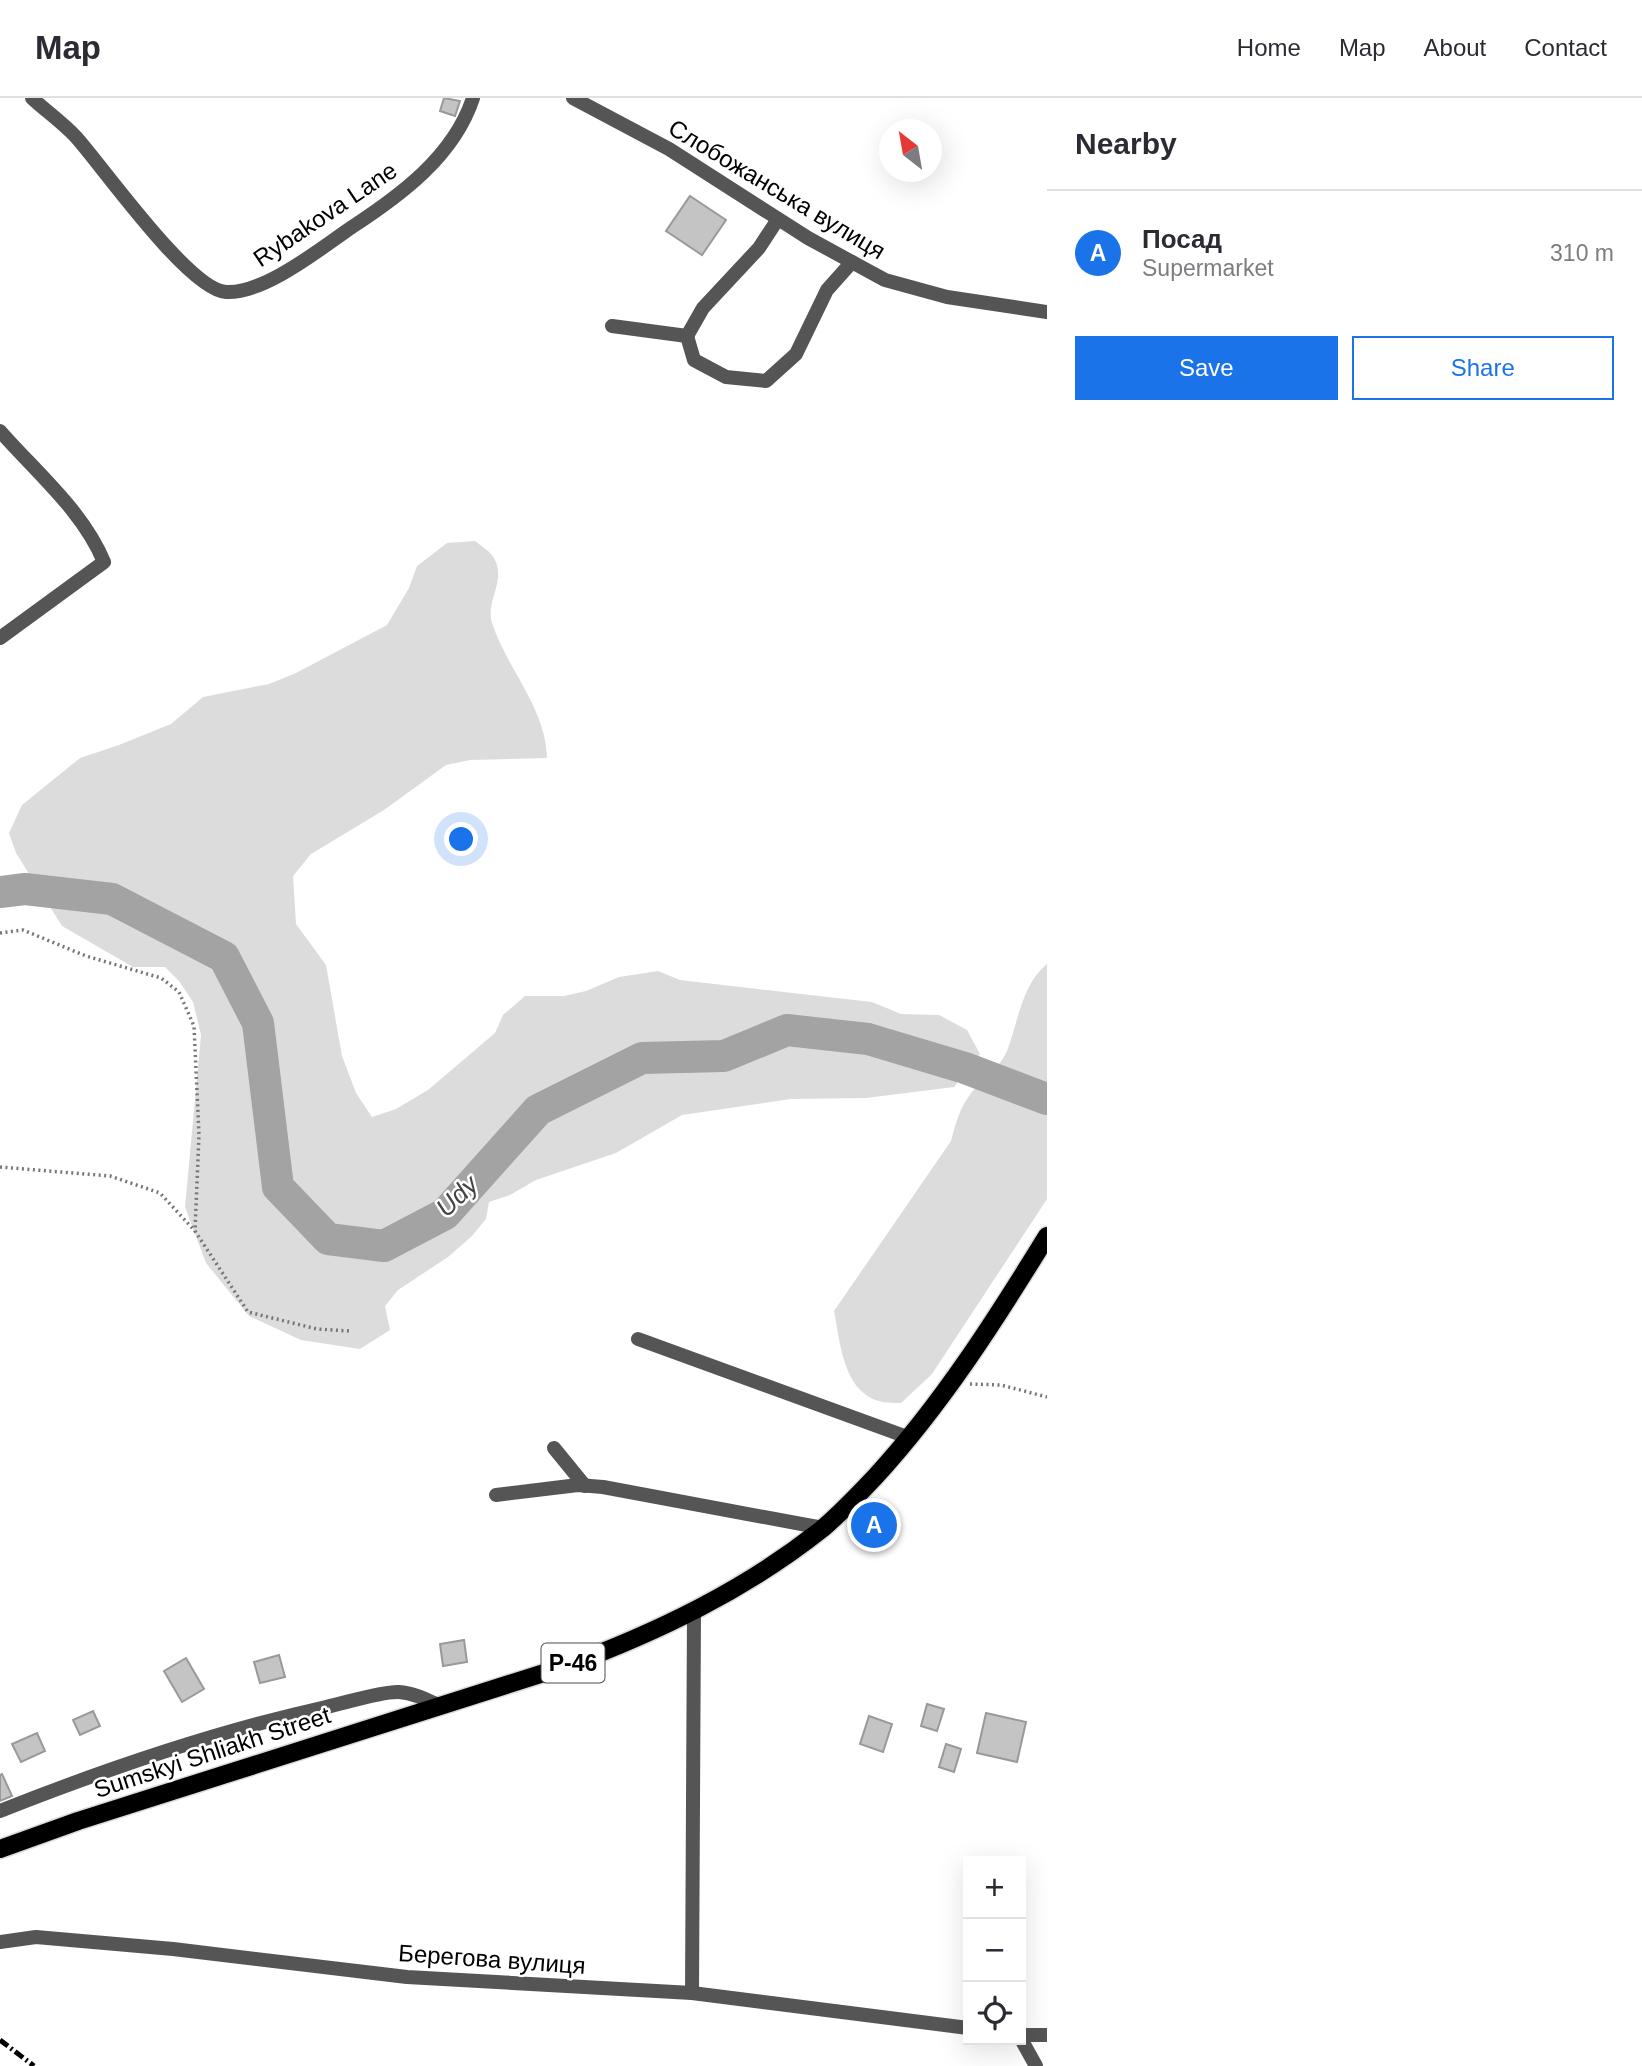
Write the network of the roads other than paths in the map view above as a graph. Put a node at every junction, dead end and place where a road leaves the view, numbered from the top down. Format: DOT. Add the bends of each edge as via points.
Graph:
graph roads {
  1 [pos="32,98"];
  2 [pos="473,98"];
  3 [pos="573,98"];
  4 [pos="778,219"];
  5 [pos="852,262"];
  6 [pos="1047,312"];
  7 [pos="612,326"];
  8 [pos="687,336"];
  9 [pos="0,431"];
  10 [pos="0,638"];
  11 [pos="1047,1236"];
  12 [pos="638,1339"];
  13 [pos="910,1438"];
  14 [pos="554,1448"];
  15 [pos="585,1486"];
  16 [pos="496,1495"];
  17 [pos="823,1528"];
  18 [pos="694,1612"];
  19 [pos="440,1706"];
  20 [pos="0,1811"];
  21 [pos="0,1849"];
  22 [pos="6,1941"];
  23 [pos="692,1993"];
  24 [pos="963,2027"];
  25 [pos="1047,2035"];
  26 [pos="1026,2037"];
  27 [pos="1025,2045"];
  28 [pos="1036,2066"];
  1 -- 2 [label="street, Rybakova Lane" via="75,135 192,274 224,292 261,286 396,198 427,170 466,120"];
  3 -- 4 [label="street, Слобожанська вулиця" via="669,149"];
  4 -- 5 [label="street, Слобожанська вулиця"];
  4 -- 8 [label="street" via="759,248 703,308"];
  5 -- 6 [label="street, Слобожанська вулиця" via="885,280 947,297"];
  5 -- 8 [label="street" via="827,290 796,354 766,381 726,377 694,360"];
  7 -- 8 [label="street"];
  9 -- 10 [label="street" via="78,518 104,562"];
  11 -- 13 [label="main road, Sumskyi Shliakh Street / Р-46"];
  12 -- 13 [label="street"];
  13 -- 17 [label="main road, Sumskyi Shliakh Street / Р-46"];
  14 -- 15 [label="street"];
  15 -- 16 [label="street"];
  15 -- 17 [label="street"];
  17 -- 18 [label="main road, Sumskyi Shliakh Street / Р-46"];
  18 -- 19 [label="main road, Sumskyi Shliakh Street / Р-46" via="623,1645"];
  18 -- 23 [label="street"];
  19 -- 20 [label="street, Sumskyi Shliakh Street" via="398,1692 285,1717 121,1765"];
  19 -- 21 [label="main road, Sumskyi Shliakh Street / Р-46"];
  22 -- 23 [label="street, Берегова вулиця" via="36,1937 407,1977"];
  23 -- 24 [label="street, Берегова вулиця"];
  25 -- 26 [label="street"];
  27 -- 28 [label="street"];
}
